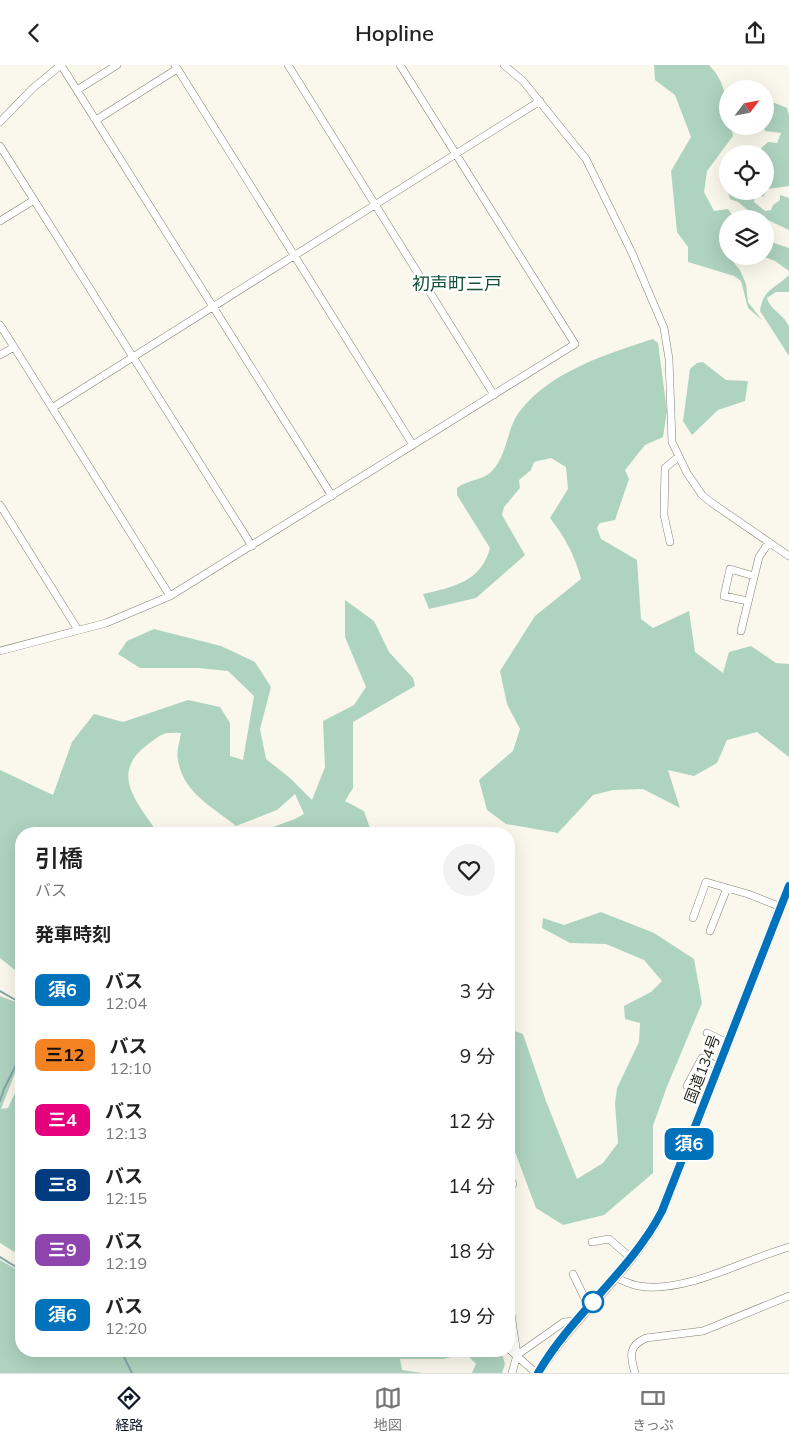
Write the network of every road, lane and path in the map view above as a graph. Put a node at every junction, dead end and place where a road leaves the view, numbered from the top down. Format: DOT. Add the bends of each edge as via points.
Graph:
graph roads {
  1 [pos="61,65"];
  2 [pos="117,65"];
  3 [pos="288,65"];
  4 [pos="400,65"];
  5 [pos="504,65"];
  6 [pos="176,67"];
  7 [pos="77,90"];
  8 [pos="540,101"];
  9 [pos="96,120"];
  10 [pos="0,122"];
  11 [pos="0,146"];
  12 [pos="456,154"];
  13 [pos="34,200"];
  14 [pos="375,205"];
  15 [pos="0,221"];
  16 [pos="294,255"];
  17 [pos="213,306"];
  18 [pos="0,325"];
  19 [pos="14,347"];
  20 [pos="0,355"];
  21 [pos="133,357"];
  22 [pos="494,395"];
  23 [pos="52,407"];
  24 [pos="414,445"];
  25 [pos="678,457"];
  26 [pos="332,496"];
  27 [pos="0,505"];
  28 [pos="670,541"];
  29 [pos="769,542"];
  30 [pos="252,546"];
  31 [pos="789,556"];
  32 [pos="754,576"];
  33 [pos="170,596"];
  34 [pos="748,601"];
  35 [pos="78,630"];
  36 [pos="741,631"];
  37 [pos="0,651"];
  38 [pos="789,886"];
  39 [pos="727,888"];
  40 [pos="781,907"];
  41 [pos="693,918"];
  42 [pos="710,931"];
  43 [pos="708,1033"];
  44 [pos="728,1043"];
  45 [pos="719,1067"];
  46 [pos="687,1086"];
  47 [pos="592,1242"];
  48 [pos="789,1247"];
  49 [pos="630,1257"];
  50 [pos="573,1274"];
  51 [pos="614,1277"];
  52 [pos="789,1296"];
  53 [pos="588,1307"];
  54 [pos="577,1321"];
  55 [pos="515,1349"];
  56 [pos="516,1357"];
  57 [pos="506,1373"];
  58 [pos="512,1373"];
  59 [pos="537,1373"];
  60 [pos="635,1373"];
  1 -- 7 [label="street"];
  1 -- 10 [label="street"];
  2 -- 7 [label="street"];
  3 -- 14 [label="street"];
  4 -- 12 [label="street"];
  5 -- 8 [label="street"];
  6 -- 9 [label="street"];
  6 -- 16 [label="street"];
  7 -- 9 [label="street"];
  8 -- 12 [label="street"];
  8 -- 25 [label="street" via="586,159 659,313 669,359 670,427"];
  9 -- 17 [label="street"];
  11 -- 13 [label="street"];
  12 -- 14 [label="street"];
  12 -- 22 [label="street" via="575,344"];
  13 -- 15 [label="street"];
  13 -- 21 [label="street"];
  14 -- 16 [label="street"];
  14 -- 22 [label="street"];
  16 -- 17 [label="street"];
  16 -- 24 [label="street"];
  17 -- 21 [label="street"];
  17 -- 26 [label="street"];
  18 -- 19 [label="street"];
  19 -- 20 [label="street"];
  19 -- 23 [label="street"];
  21 -- 23 [label="street"];
  21 -- 30 [label="street"];
  22 -- 24 [label="street"];
  23 -- 33 [label="street"];
  24 -- 26 [label="street"];
  25 -- 28 [label="street" via="665,468 664,515"];
  25 -- 29 [label="street" via="702,495"];
  26 -- 30 [label="street"];
  27 -- 35 [label="street"];
  29 -- 31 [label="street"];
  29 -- 32 [label="street" via="759,557"];
  30 -- 33 [label="street"];
  32 -- 34 [label="street"];
  32 -- 34 [label="street" via="730,569 724,596"];
  33 -- 35 [label="street" via="136,612"];
  34 -- 36 [label="street"];
  35 -- 37 [label="street"];
  38 -- 40 [label="highway, 国道134号"];
  39 -- 40 [label="street"];
  39 -- 41 [label="street" via="706,882"];
  39 -- 42 [label="street"];
  40 -- 44 [label="highway, 国道134号"];
  43 -- 44 [label="street"];
  44 -- 45 [label="highway, 国道134号"];
  45 -- 46 [label="street" via="702,1059"];
  45 -- 49 [label="highway, 国道134号" via="662,1211 647,1237"];
  47 -- 49 [label="street" via="609,1239"];
  48 -- 51 [label="street" via="704,1277 654,1288"];
  49 -- 51 [label="highway, 国道134号"];
  50 -- 53 [label="street"];
  51 -- 53 [label="highway, 国道134号"];
  52 -- 60 [label="street" via="703,1331 639,1341 631,1349 630,1356"];
  53 -- 54 [label="highway, 国道134号"];
  54 -- 56 [label="street" via="564,1322"];
  54 -- 59 [label="highway, 国道134号"];
  55 -- 56 [label="street"];
  56 -- 57 [label="street"];
  56 -- 58 [label="street"];
  56 -- 59 [label="street"];
}
